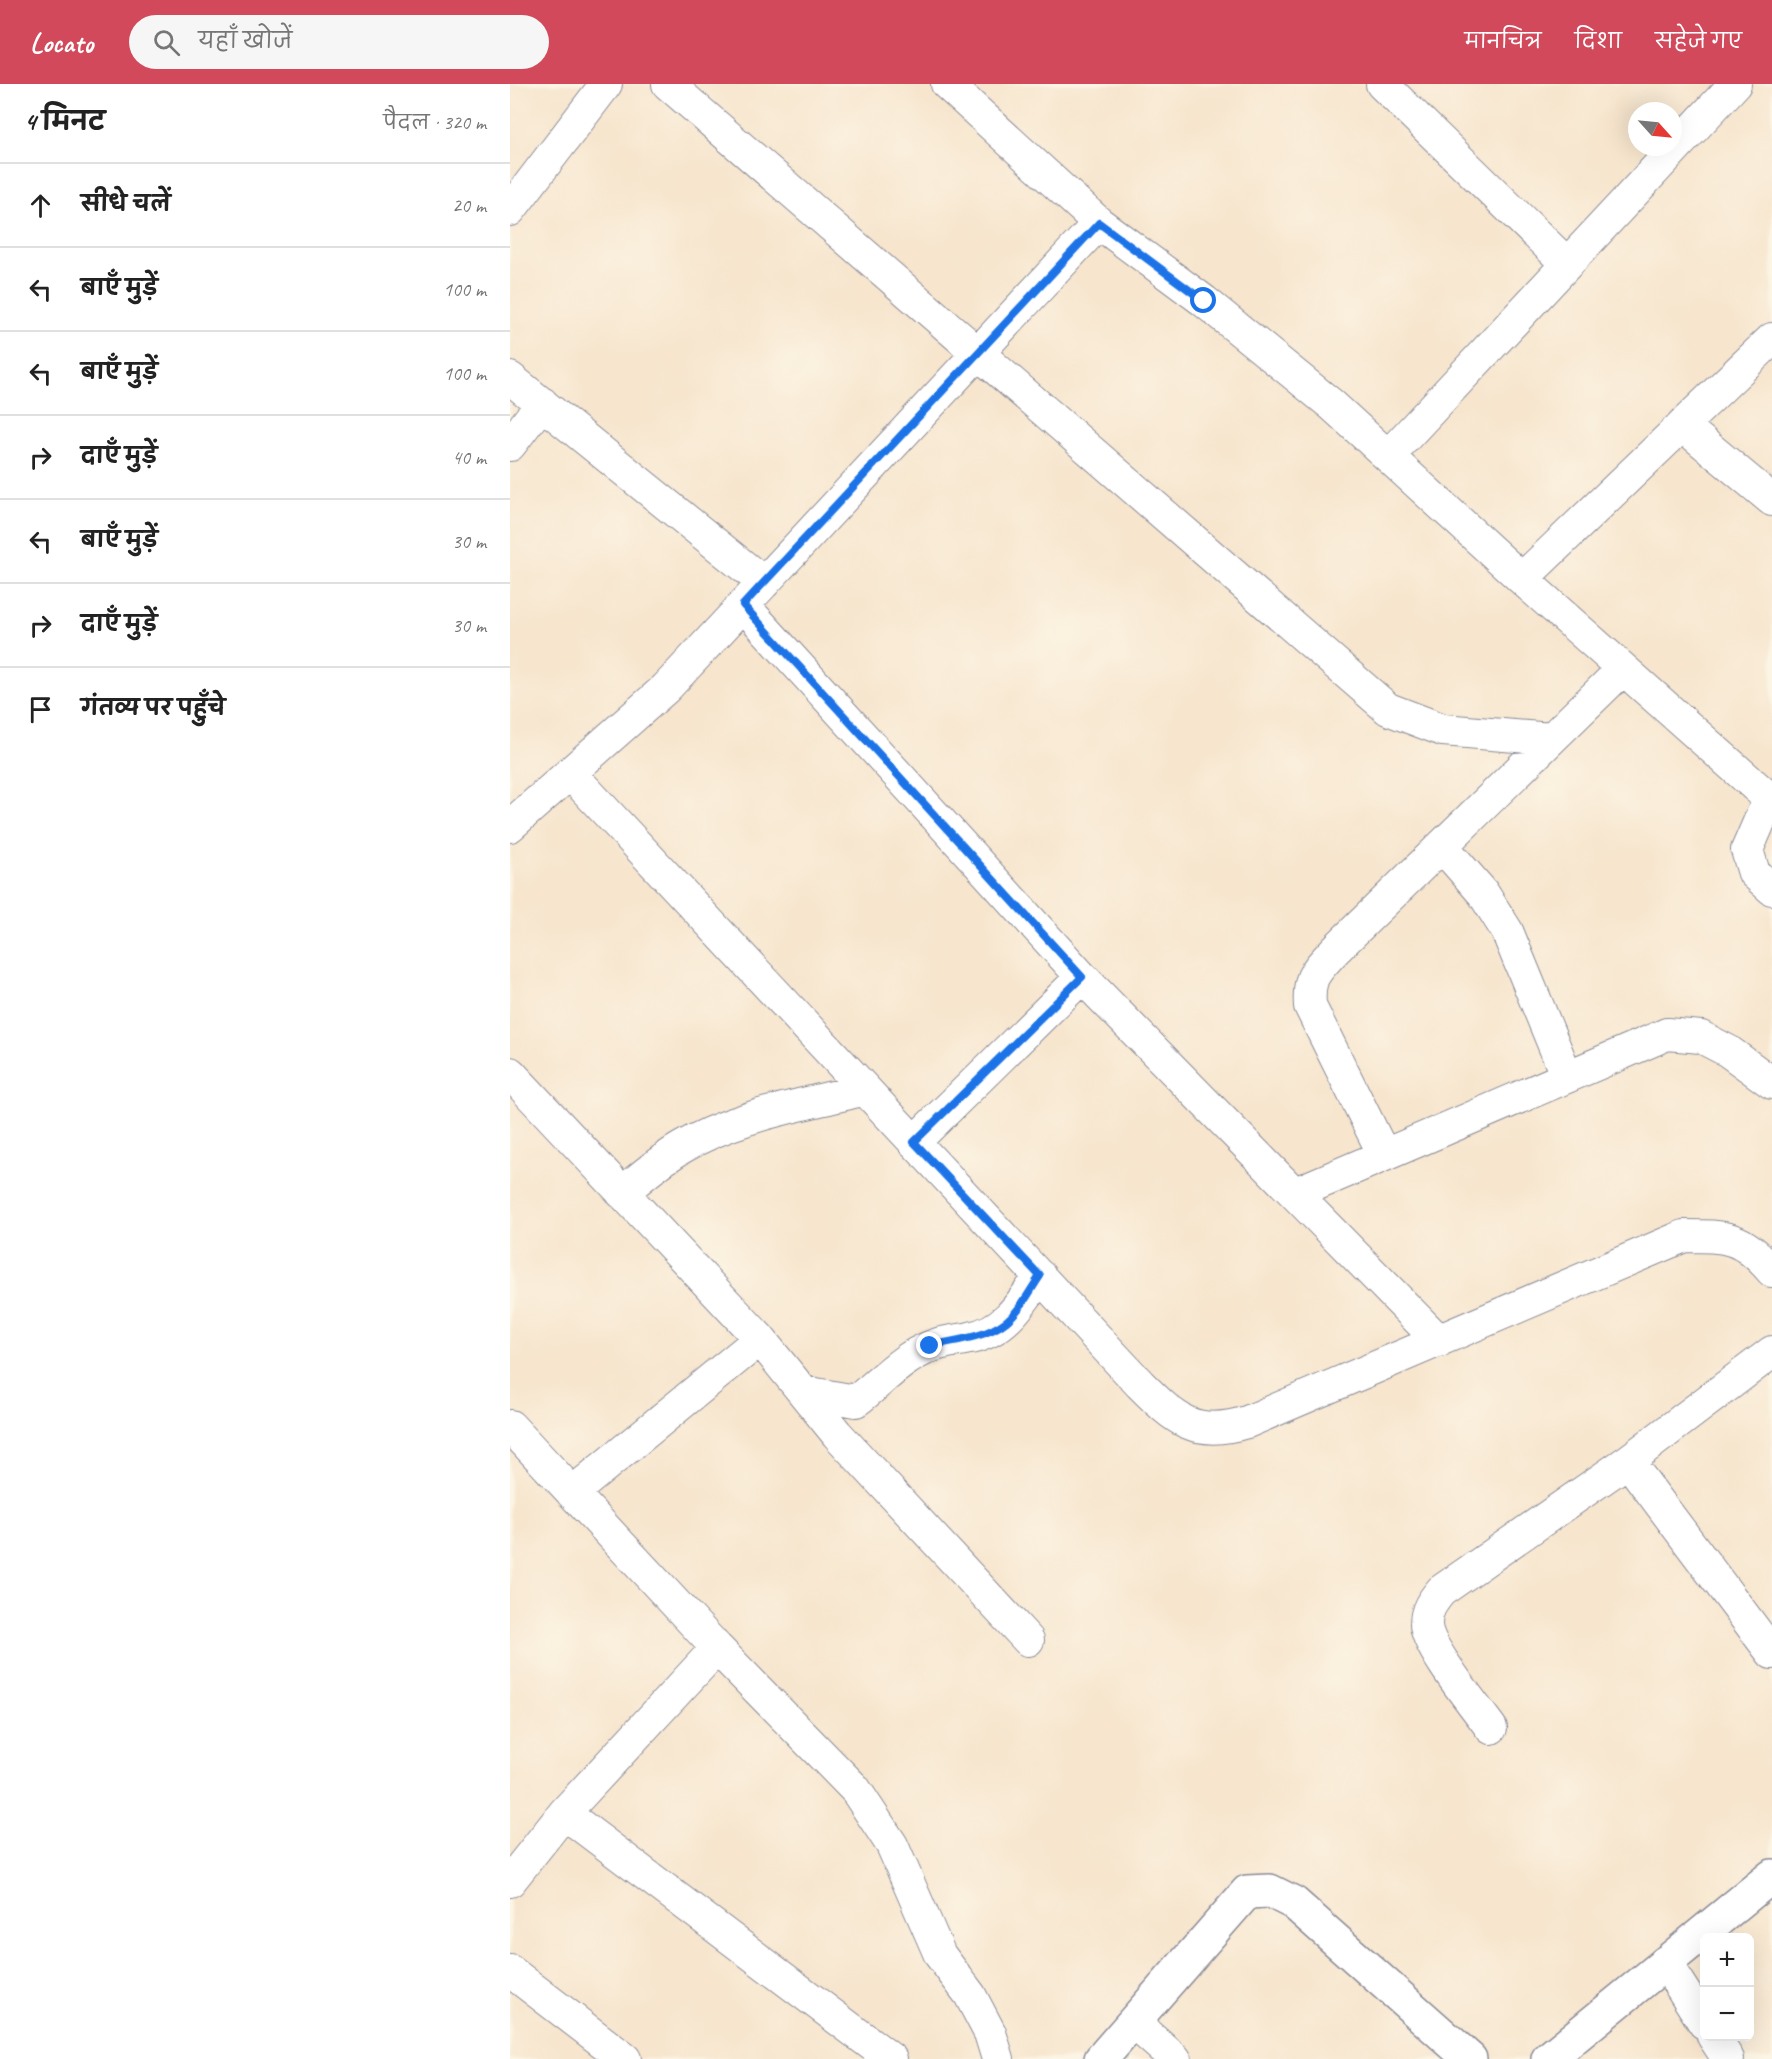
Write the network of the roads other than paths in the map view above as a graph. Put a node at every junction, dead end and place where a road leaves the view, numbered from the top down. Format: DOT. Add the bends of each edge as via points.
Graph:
graph roads {
  1 [pos="606,84"];
  2 [pos="947,84"];
  3 [pos="1382,84"];
  4 [pos="1735,84"];
  5 [pos="688,90"];
  6 [pos="510,210"];
  7 [pos="1099,223"];
  8 [pos="1567,264"];
  9 [pos="1772,339"];
  10 [pos="978,353"];
  11 [pos="510,378"];
  12 [pos="542,403"];
  13 [pos="1682,425"];
  14 [pos="510,445"];
  15 [pos="1389,455"];
  16 [pos="1772,500"];
  17 [pos="1522,579"];
  18 [pos="764,583"];
  19 [pos="743,605"];
  20 [pos="1623,669"];
  21 [pos="1551,739"];
  22 [pos="570,773"];
  23 [pos="1771,800"];
  24 [pos="514,814"];
  25 [pos="1442,846"];
  26 [pos="1772,890"];
  27 [pos="1082,977"];
  28 [pos="510,1073"];
  29 [pos="1567,1077"];
  30 [pos="1772,1083"];
  31 [pos="865,1089"];
  32 [pos="914,1142"];
  33 [pos="1384,1155"];
  34 [pos="622,1193"];
  35 [pos="1296,1193"];
  36 [pos="1772,1271"];
  37 [pos="1040,1276"];
  38 [pos="760,1339"];
  39 [pos="1439,1341"];
  40 [pos="1772,1352"];
  41 [pos="804,1392"];
  42 [pos="510,1426"];
  43 [pos="1628,1461"];
  44 [pos="572,1493"];
  45 [pos="1028,1640"];
  46 [pos="717,1648"];
  47 [pos="1772,1653"];
  48 [pos="1491,1728"];
  49 [pos="564,1813"];
  50 [pos="1772,1876"];
  51 [pos="510,1881"];
  52 [pos="1665,1962"];
  53 [pos="510,1971"];
  54 [pos="1700,2017"];
  55 [pos="1133,2022"];
  56 [pos="1716,2041"];
  57 [pos="625,2059"];
  58 [pos="891,2059"];
  59 [pos="998,2059"];
  60 [pos="1101,2059"];
  61 [pos="1175,2059"];
  62 [pos="1470,2059"];
  63 [pos="1548,2059"];
  64 [pos="1728,2059"];
  1 -- 6 [label="street"];
  2 -- 7 [label="street"];
  3 -- 8 [label="street"];
  4 -- 8 [label="street"];
  5 -- 10 [label="street"];
  7 -- 10 [label="street"];
  7 -- 15 [label="street" via="1204,301"];
  8 -- 15 [label="street"];
  9 -- 13 [label="street"];
  10 -- 18 [label="street"];
  10 -- 21 [label="street" via="1388,709 1443,730"];
  11 -- 12 [label="street"];
  12 -- 14 [label="street"];
  12 -- 18 [label="street"];
  13 -- 16 [label="street"];
  13 -- 17 [label="street"];
  15 -- 17 [label="street"];
  17 -- 20 [label="street"];
  18 -- 19 [label="street"];
  19 -- 22 [label="street" via="666,688"];
  19 -- 27 [label="street"];
  20 -- 21 [label="street"];
  20 -- 23 [label="street"];
  21 -- 25 [label="street"];
  22 -- 24 [label="street"];
  22 -- 31 [label="street"];
  23 -- 26 [label="street" via="1747,850 1754,873"];
  25 -- 29 [label="street" via="1483,893 1507,931"];
  25 -- 33 [label="street" via="1335,950 1308,986 1310,1006"];
  27 -- 32 [label="street"];
  27 -- 35 [label="street"];
  28 -- 34 [label="street"];
  29 -- 30 [label="street" via="1668,1034 1701,1037"];
  29 -- 33 [label="street"];
  31 -- 32 [label="street"];
  31 -- 34 [label="street" via="716,1131 682,1147"];
  32 -- 37 [label="street"];
  33 -- 35 [label="street"];
  34 -- 38 [label="street"];
  35 -- 39 [label="street"];
  36 -- 39 [label="street" via="1756,1253 1725,1236 1684,1236"];
  37 -- 39 [label="street" via="1169,1413 1198,1427 1222,1430 1247,1422"];
  37 -- 41 [label="street" via="1013,1315 997,1328 972,1338 930,1346 906,1359 856,1401"];
  38 -- 41 [label="street"];
  38 -- 44 [label="street"];
  40 -- 43 [label="street"];
  41 -- 45 [label="street" via="837,1434"];
  42 -- 44 [label="street"];
  43 -- 47 [label="street"];
  43 -- 48 [label="street" via="1441,1591 1428,1608 1425,1626 1434,1648"];
  44 -- 46 [label="street"];
  46 -- 49 [label="street"];
  46 -- 59 [label="street" via="855,1789 892,1845 940,1955 970,1995 990,2033"];
  49 -- 51 [label="street"];
  49 -- 58 [label="street"];
  50 -- 52 [label="street"];
  52 -- 54 [label="street"];
  52 -- 63 [label="street"];
  53 -- 57 [label="street"];
  55 -- 60 [label="street"];
  55 -- 61 [label="street"];
  55 -- 62 [label="street" via="1247,1892 1270,1891 1294,1903"];
  56 -- 64 [label="street"];
}
